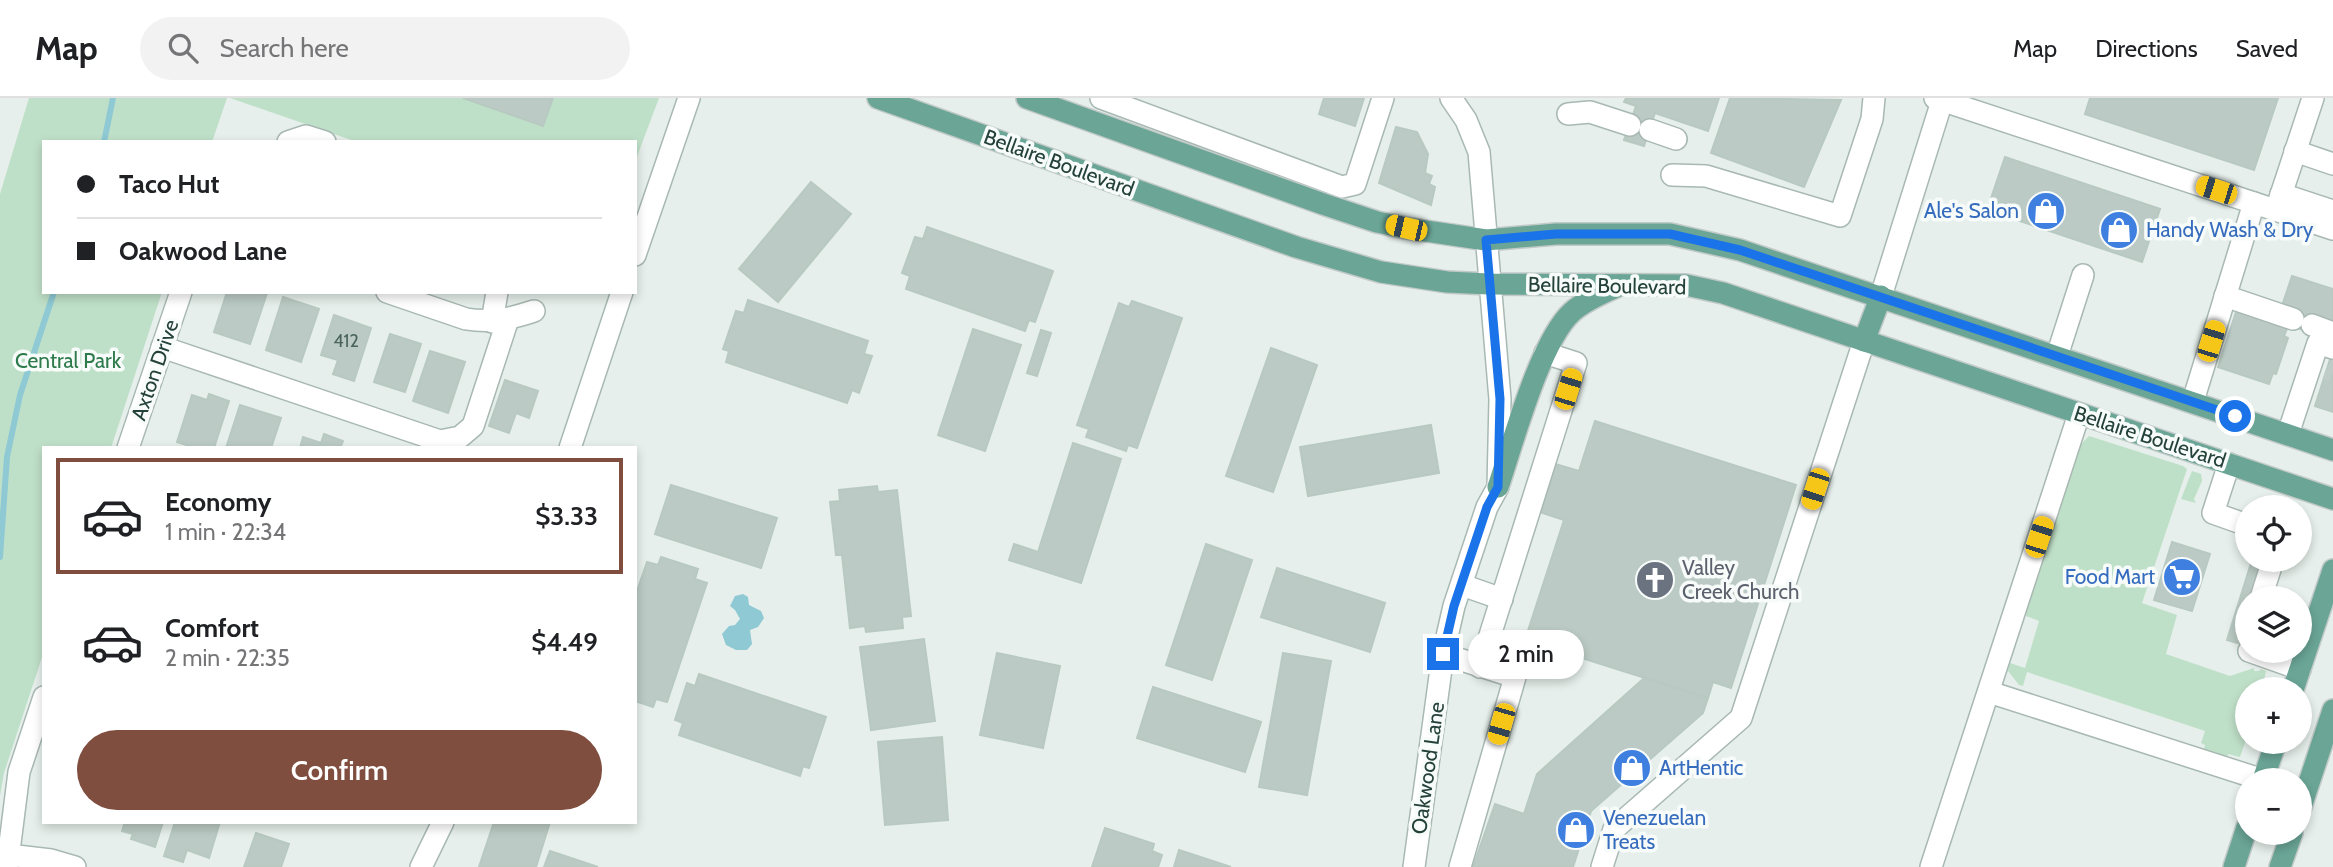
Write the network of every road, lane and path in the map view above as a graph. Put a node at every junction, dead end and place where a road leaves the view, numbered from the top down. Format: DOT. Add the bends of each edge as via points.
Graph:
graph roads {
  1 [pos="690,98"];
  2 [pos="878,98"];
  3 [pos="1027,98"];
  4 [pos="1101,98"];
  5 [pos="1383,98"];
  6 [pos="1451,98"];
  7 [pos="1874,98"];
  8 [pos="2313,98"];
  9 [pos="1939,99"];
  10 [pos="1568,114"];
  11 [pos="1676,139"];
  12 [pos="294,140"];
  13 [pos="319,140"];
  14 [pos="2295,151"];
  15 [pos="2333,164"];
  16 [pos="1672,175"];
  17 [pos="2278,202"];
  18 [pos="2254,203"];
  19 [pos="2333,211"];
  20 [pos="2333,229"];
  21 [pos="1486,240"];
  22 [pos="637,249"];
  23 [pos="2083,275"];
  24 [pos="1624,283"];
  25 [pos="1489,284"];
  26 [pos="180,294"];
  27 [pos="393,294"];
  28 [pos="498,294"];
  29 [pos="621,294"];
  30 [pos="1881,296"];
  31 [pos="2225,296"];
  32 [pos="534,312"];
  33 [pos="500,320"];
  34 [pos="2333,333"];
  35 [pos="1864,341"];
  36 [pos="162,347"];
  37 [pos="2333,348"];
  38 [pos="1545,353"];
  39 [pos="2057,356"];
  40 [pos="2193,401"];
  41 [pos="2079,414"];
  42 [pos="2288,434"];
  43 [pos="129,446"];
  44 [pos="571,446"];
  45 [pos="2333,450"];
  46 [pos="2229,464"];
  47 [pos="1498,487"];
  48 [pos="2333,499"];
  49 [pos="2235,521"];
  50 [pos="2333,570"];
  51 [pos="1462,585"];
  52 [pos="1502,599"];
  53 [pos="1443,654"];
  54 [pos="2270,663"];
  55 [pos="1480,667"];
  56 [pos="2294,677"];
  57 [pos="2298,677"];
  58 [pos="1989,692"];
  59 [pos="42,707"];
  60 [pos="2332,715"];
  61 [pos="2325,759"];
  62 [pos="2235,771"];
  63 [pos="2312,786"];
  64 [pos="442,824"];
  65 [pos="2241,845"];
  66 [pos="2289,845"];
  67 [pos="7,861"];
  68 [pos="2285,866"];
  69 [pos="75,867"];
  70 [pos="422,867"];
  71 [pos="1414,867"];
  72 [pos="1460,867"];
  73 [pos="1602,867"];
  74 [pos="1931,867"];
  75 [pos="2234,867"];
  1 -- 22 [label="street"];
  2 -- 25 [label="main road, Bellaire Boulevard" via="1357,266 1413,278"];
  3 -- 21 [label="main road" via="1354,215"];
  4 -- 5 [label="street" via="1342,187 1355,184"];
  6 -- 21 [label="street, Oakwood Lane" via="1479,152"];
  7 -- 16 [label="street" via="1872,119 1840,216 1706,176"];
  8 -- 14 [label="street"];
  9 -- 18 [label="street"];
  9 -- 30 [label="street"];
  10 -- 11 [label="street" via="1590,112"];
  12 -- 13 [label="street" via="306,136"];
  14 -- 15 [label="street"];
  14 -- 17 [label="street"];
  17 -- 18 [label="street"];
  17 -- 19 [label="street"];
  17 -- 20 [label="street"];
  18 -- 31 [label="street"];
  21 -- 25 [label="street, Oakwood Lane"];
  21 -- 30 [label="main road" via="1556,234 1670,234 1740,250"];
  23 -- 39 [label="street"];
  24 -- 25 [label="main road, Bellaire Boulevard"];
  24 -- 35 [label="main road, Bellaire Boulevard" via="1686,285 1723,293"];
  24 -- 38 [label="main road" via="1570,313"];
  25 -- 47 [label="street, Oakwood Lane" via="1500,399"];
  26 -- 36 [label="street, Axton Drive"];
  27 -- 33 [label="street" via="466,319"];
  28 -- 33 [label="street"];
  29 -- 44 [label="street"];
  30 -- 35 [label="main road"];
  30 -- 39 [label="main road"];
  31 -- 34 [label="street"];
  31 -- 40 [label="street"];
  32 -- 33 [label="street"];
  33 -- 36 [label="street" via="473,426 460,437 440,441"];
  35 -- 41 [label="main road, Bellaire Boulevard"];
  35 -- 73 [label="street" via="1741,718 1614,829"];
  36 -- 43 [label="street, Axton Drive"];
  37 -- 42 [label="street" via="2318,343 2319,367"];
  38 -- 47 [label="main road"];
  38 -- 52 [label="street" via="1576,363"];
  39 -- 40 [label="main road"];
  40 -- 42 [label="main road"];
  41 -- 46 [label="main road, Bellaire Boulevard"];
  41 -- 58 [label="street"];
  42 -- 45 [label="main road"];
  46 -- 48 [label="main road, Bellaire Boulevard"];
  46 -- 49 [label="street" via="2213,513"];
  47 -- 51 [label="street, Oakwood Lane"];
  50 -- 57 [label="main road"];
  51 -- 52 [label="street"];
  51 -- 53 [label="street, Oakwood Lane"];
  52 -- 55 [label="street"];
  53 -- 55 [label="street"];
  53 -- 71 [label="street, Oakwood Lane"];
  54 -- 56 [label="street"];
  55 -- 72 [label="street" via="1515,677"];
  58 -- 62 [label="street"];
  58 -- 74 [label="street"];
  59 -- 67 [label="street" via="19,772"];
  60 -- 61 [label="main road"];
  61 -- 63 [label="main road"];
  64 -- 70 [label="street"];
  65 -- 75 [label="main road"];
  66 -- 68 [label="main road"];
  67 -- 69 [label="street" via="51,860"];
}
